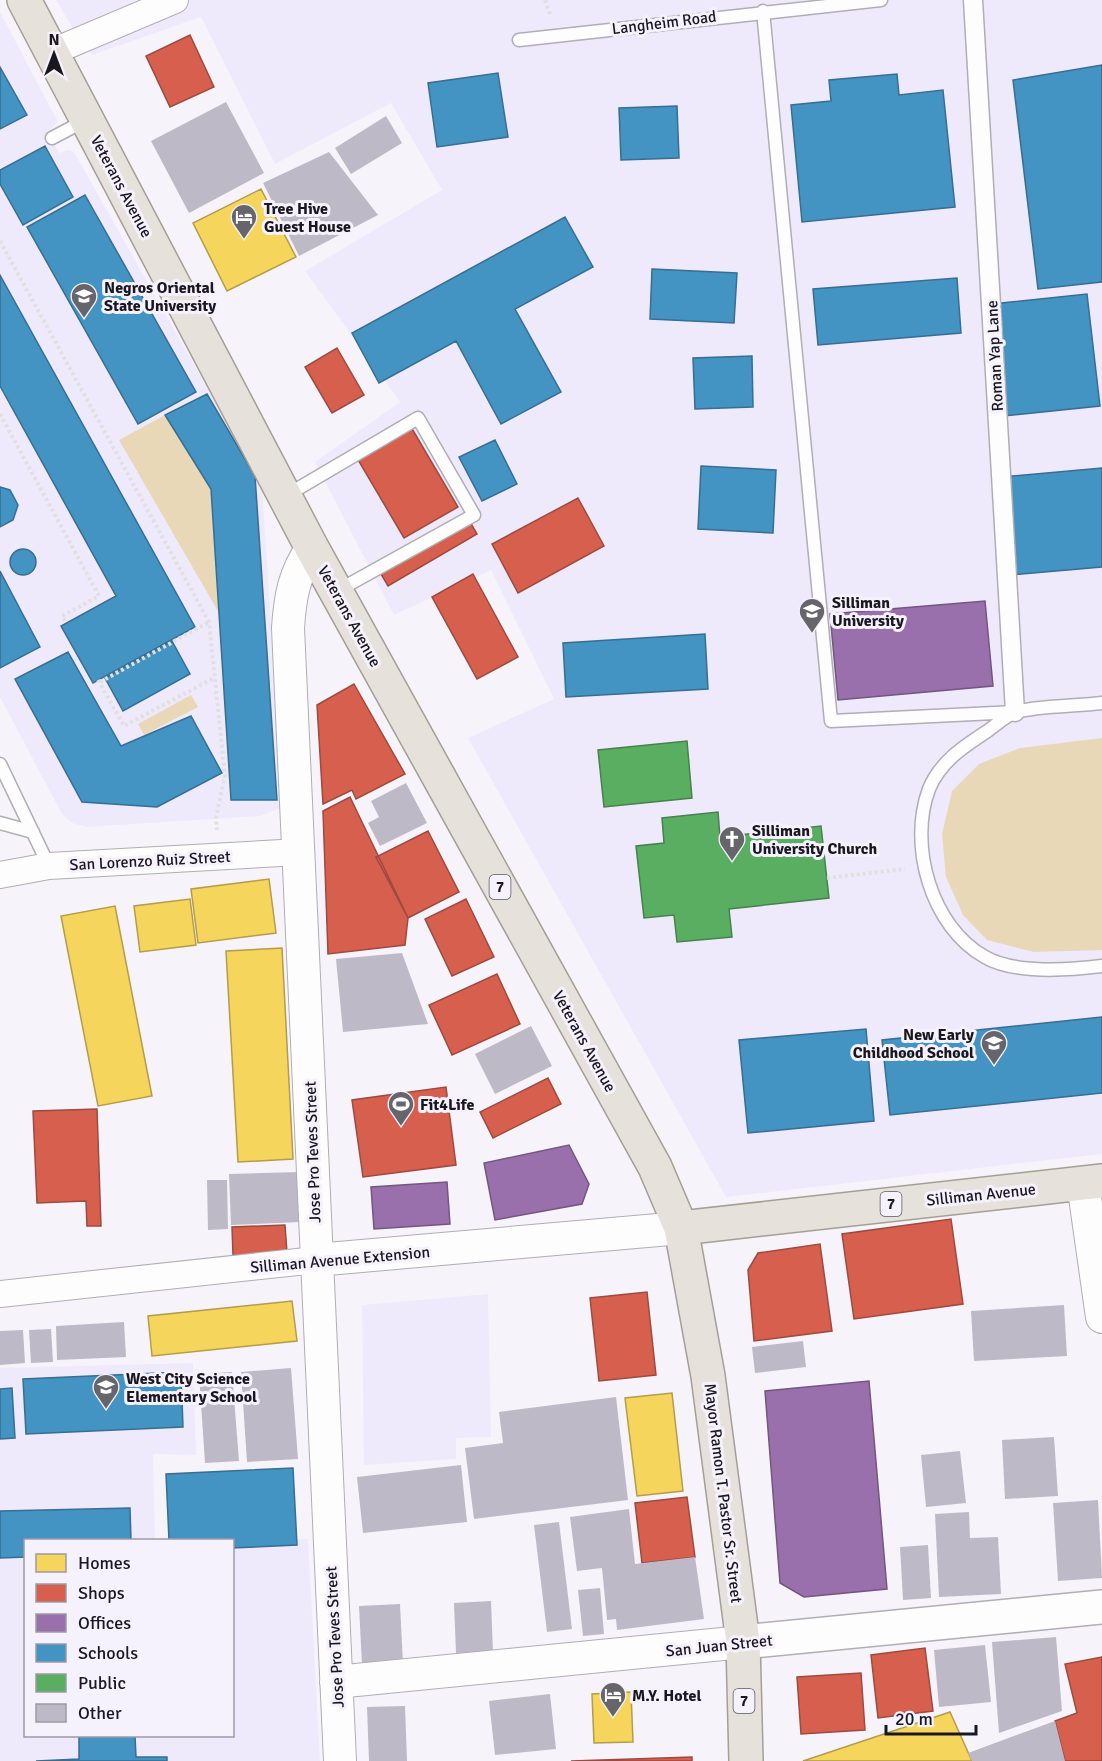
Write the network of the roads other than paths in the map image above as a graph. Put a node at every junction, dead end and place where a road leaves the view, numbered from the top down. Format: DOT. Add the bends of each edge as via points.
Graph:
graph roads {
  1 [pos="24,0"];
  2 [pos="175,0"];
  3 [pos="881,0"];
  4 [pos="973,0"];
  5 [pos="763,11"];
  6 [pos="519,40"];
  7 [pos="52,52"];
  8 [pos="87,119"];
  9 [pos="52,138"];
  10 [pos="286,496"];
  11 [pos="312,548"];
  12 [pos="336,592"];
  13 [pos="1102,704"];
  14 [pos="1015,712"];
  15 [pos="0,764"];
  16 [pos="0,823"];
  17 [pos="33,832"];
  18 [pos="300,852"];
  19 [pos="49,866"];
  20 [pos="0,875"];
  21 [pos="1102,966"];
  22 [pos="1093,1182"];
  23 [pos="681,1228"];
  24 [pos="316,1260"];
  25 [pos="0,1294"];
  26 [pos="1102,1317"];
  27 [pos="1102,1607"];
  28 [pos="742,1642"];
  29 [pos="336,1682"];
  30 [pos="340,1761"];
  31 [pos="746,1761"];
  1 -- 7 [label="main road, Veterans Avenue / 7"];
  2 -- 7 [label="street"];
  3 -- 5 [label="lane, Langheim Road"];
  4 -- 14 [label="street, Roman Yap Lane"];
  5 -- 6 [label="lane, Langheim Road"];
  5 -- 14 [label="lane" via="831,721"];
  7 -- 8 [label="main road, Veterans Avenue / 7"];
  8 -- 9 [label="lane"];
  8 -- 10 [label="main road, Veterans Avenue / 7"];
  10 -- 11 [label="main road, Veterans Avenue / 7"];
  10 -- 12 [label="lane" via="418,418 474,516"];
  11 -- 12 [label="main road, Veterans Avenue / 7"];
  11 -- 18 [label="street, Jose Pro Teves Street" via="294,583 288,628"];
  12 -- 23 [label="main road, Veterans Avenue / 7" via="655,1167"];
  13 -- 14 [label="lane"];
  14 -- 21 [label="lane" via="949,757 930,788 923,813 924,867 940,909 958,935 986,958 1024,968"];
  15 -- 17 [label="lane"];
  16 -- 17 [label="lane"];
  17 -- 19 [label="lane"];
  18 -- 19 [label="street, San Lorenzo Ruiz Street"];
  18 -- 24 [label="street, Jose Pro Teves Street"];
  19 -- 20 [label="street, San Lorenzo Ruiz Street"];
  22 -- 23 [label="main road, Silliman Avenue / 7"];
  22 -- 26 [label="street"];
  23 -- 24 [label="street, Silliman Avenue Extension"];
  23 -- 28 [label="main road, Mayor Ramon T. Pastor Sr. Street / 7" via="708,1376"];
  24 -- 25 [label="street, Silliman Avenue Extension"];
  24 -- 29 [label="street, Jose Pro Teves Street"];
  27 -- 28 [label="main road, San Juan Street"];
  28 -- 29 [label="street, San Juan Street"];
  28 -- 31 [label="main road, Mayor Ramon T. Pastor Sr. Street / 7"];
  29 -- 30 [label="street, Jose Pro Teves Street"];
}
